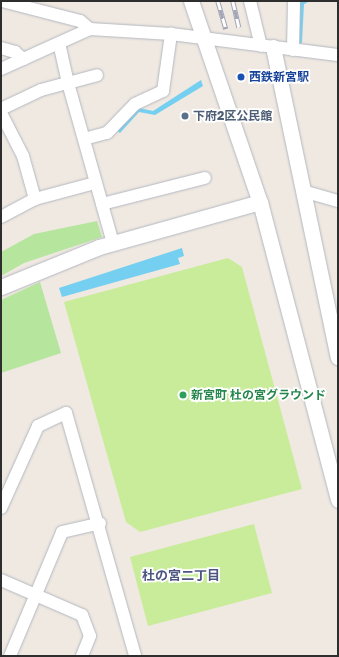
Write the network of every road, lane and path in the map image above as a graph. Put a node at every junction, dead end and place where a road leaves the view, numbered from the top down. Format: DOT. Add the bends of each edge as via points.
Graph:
graph roads {
  1 [pos="2,1"];
  2 [pos="191,1"];
  3 [pos="250,1"];
  4 [pos="294,1"];
  5 [pos="90,29"];
  6 [pos="171,34"];
  7 [pos="203,38"];
  8 [pos="59,43"];
  9 [pos="267,47"];
  10 [pos="1,48"];
  11 [pos="293,50"];
  12 [pos="338,56"];
  13 [pos="23,59"];
  14 [pos="1,69"];
  15 [pos="97,75"];
  16 [pos="68,83"];
  17 [pos="1,109"];
  18 [pos="1,113"];
  19 [pos="84,139"];
  20 [pos="205,178"];
  21 [pos="95,183"];
  22 [pos="303,191"];
  23 [pos="35,199"];
  24 [pos="338,201"];
  25 [pos="260,202"];
  26 [pos="102,204"];
  27 [pos="1,217"];
  28 [pos="113,243"];
  29 [pos="1,287"];
  30 [pos="337,352"];
  31 [pos="338,500"];
  32 [pos="1,508"];
  33 [pos="100,523"];
  34 [pos="1,580"];
  35 [pos="36,594"];
  36 [pos="10,656"];
  37 [pos="82,656"];
  38 [pos="135,656"];
  1 -- 5 [label="street" via="80,21"];
  2 -- 7 [label="street"];
  3 -- 9 [label="street"];
  4 -- 11 [label="street"];
  5 -- 6 [label="street"];
  5 -- 8 [label="street"];
  6 -- 7 [label="street"];
  6 -- 19 [label="street" via="163,91 135,104 107,133"];
  7 -- 9 [label="street"];
  7 -- 25 [label="street"];
  8 -- 13 [label="street"];
  8 -- 16 [label="street"];
  9 -- 11 [label="street"];
  9 -- 22 [label="street"];
  10 -- 13 [label="street" via="15,52"];
  11 -- 12 [label="street"];
  13 -- 14 [label="street"];
  15 -- 16 [label="street"];
  16 -- 17 [label="street" via="41,90"];
  16 -- 19 [label="street"];
  18 -- 23 [label="street" via="23,156"];
  19 -- 21 [label="street"];
  20 -- 26 [label="street"];
  21 -- 23 [label="street"];
  21 -- 26 [label="street"];
  22 -- 24 [label="street"];
  22 -- 30 [label="street"];
  23 -- 27 [label="street"];
  25 -- 28 [label="street"];
  25 -- 31 [label="street"];
  26 -- 28 [label="street"];
  28 -- 29 [label="street" via="45,267"];
  32 -- 33 [label="street" via="38,426 66,413"];
  33 -- 35 [label="street" via="62,532"];
  33 -- 38 [label="street"];
  34 -- 35 [label="street"];
  35 -- 36 [label="street"];
  35 -- 37 [label="street" via="82,615 90,636"];
}
